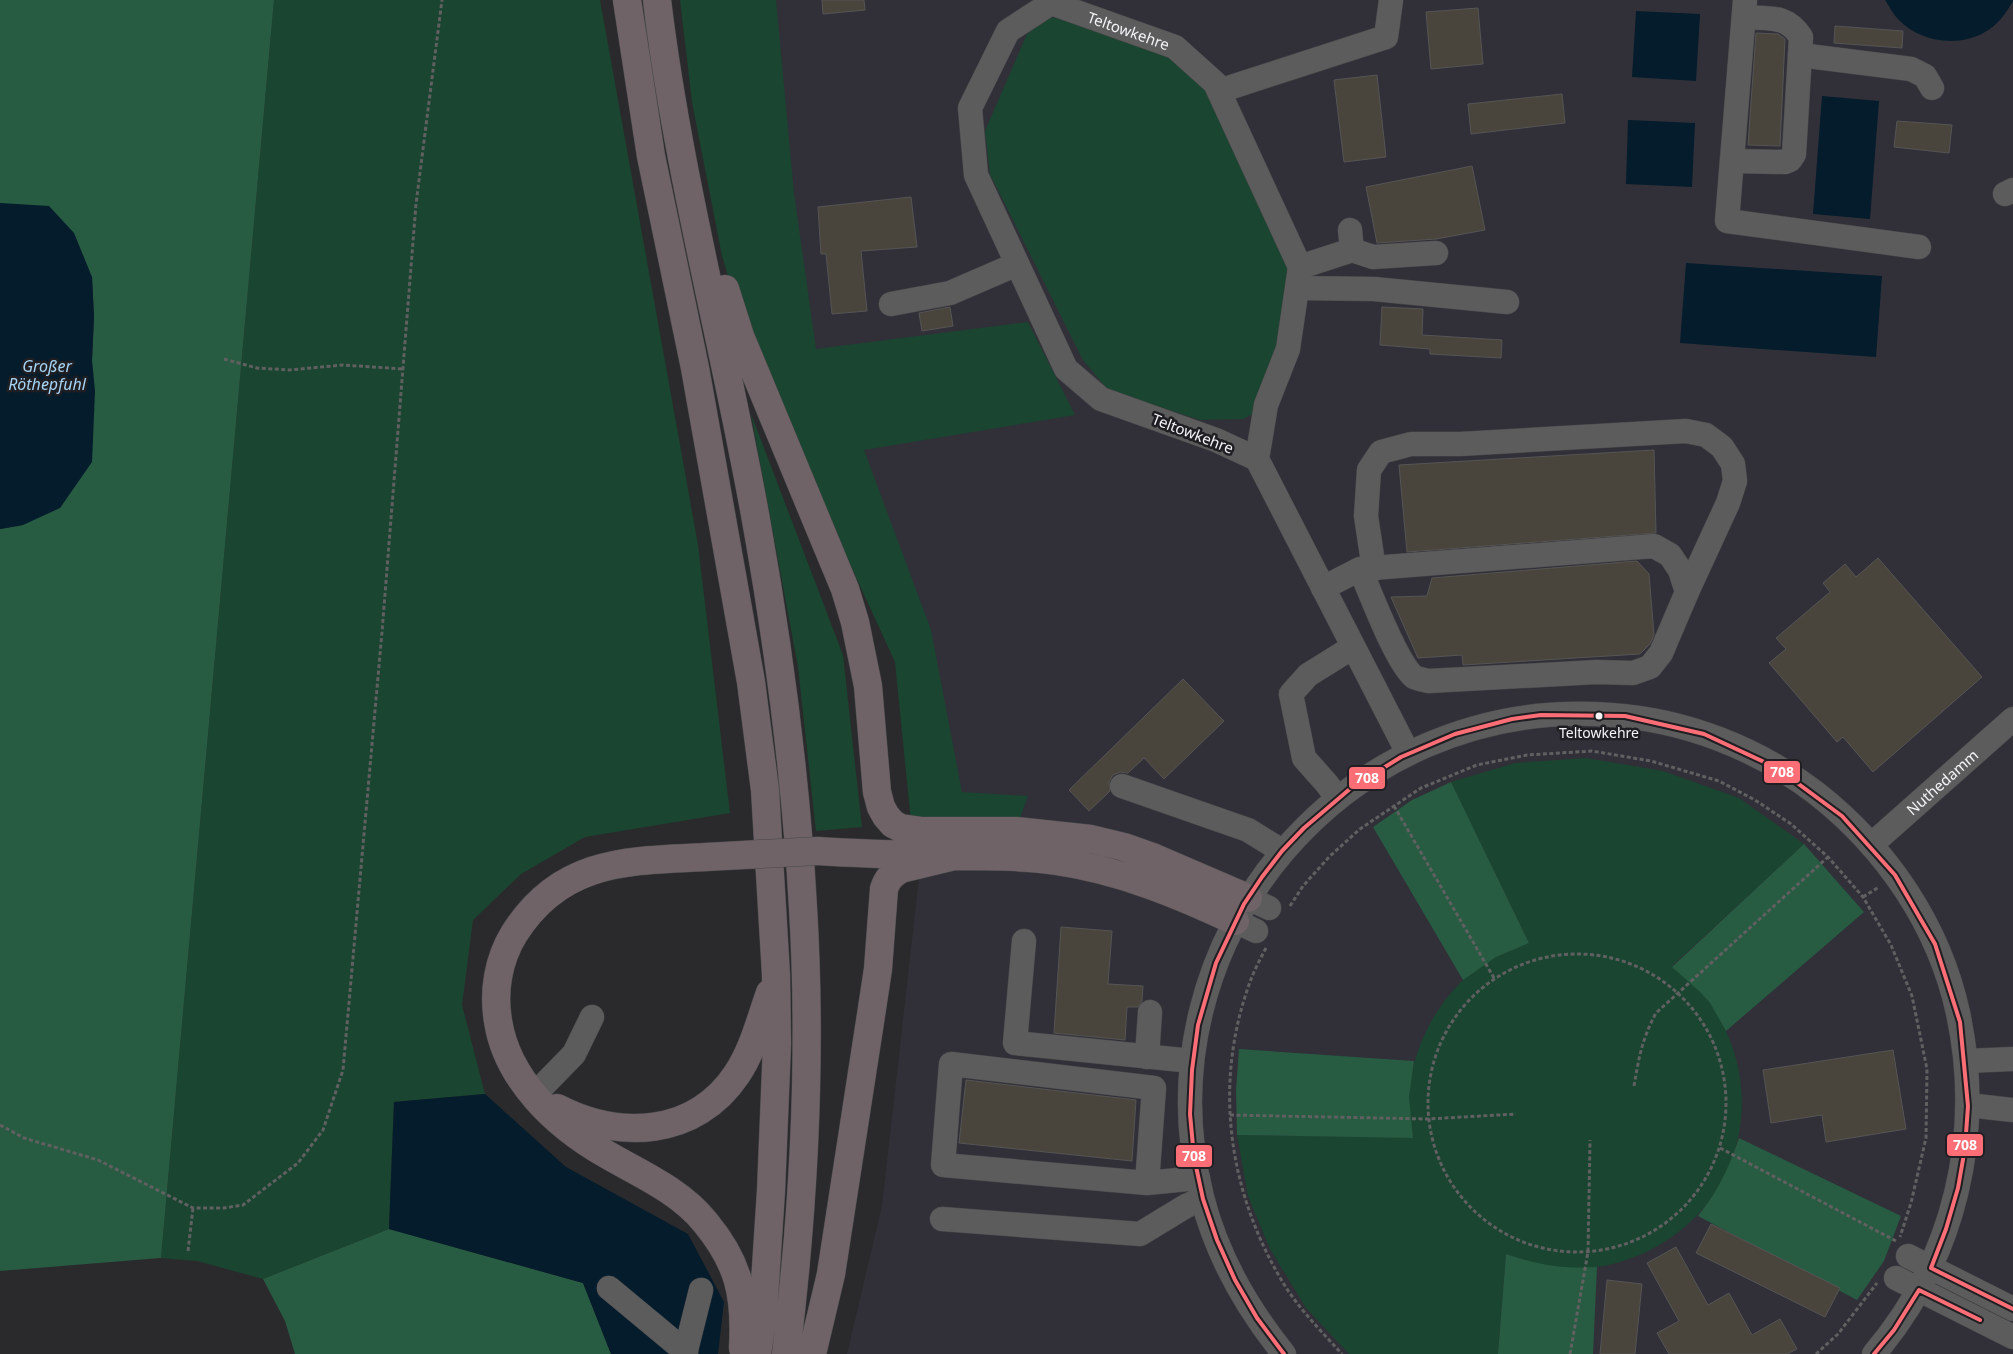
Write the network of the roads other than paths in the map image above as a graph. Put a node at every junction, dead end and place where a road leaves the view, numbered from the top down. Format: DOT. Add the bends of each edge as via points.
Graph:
graph roads {
  1 [pos="627,0"];
  2 [pos="657,0"];
  3 [pos="1391,0"];
  4 [pos="1744,9"];
  5 [pos="1800,56"];
  6 [pos="669,88"];
  7 [pos="1932,88"];
  8 [pos="1219,91"];
  9 [pos="1732,161"];
  10 [pos="1920,247"];
  11 [pos="1436,253"];
  12 [pos="1017,264"];
  13 [pos="1299,278"];
  14 [pos="1507,302"];
  15 [pos="892,304"];
  16 [pos="1257,459"];
  17 [pos="1367,569"];
  18 [pos="1323,588"];
  19 [pos="1687,592"];
  20 [pos="1353,647"];
  21 [pos="2013,719"];
  22 [pos="1408,753"];
  23 [pos="1122,786"];
  24 [pos="1337,798"];
  25 [pos="954,844"];
  26 [pos="1871,844"];
  27 [pos="1282,852"];
  28 [pos="1260,918"];
  29 [pos="1024,941"];
  30 [pos="776,975"];
  31 [pos="1150,1012"];
  32 [pos="592,1017"];
  33 [pos="1147,1057"];
  34 [pos="2013,1059"];
  35 [pos="1192,1061"];
  36 [pos="1966,1061"];
  37 [pos="534,1095"];
  38 [pos="1968,1104"];
  39 [pos="2013,1110"];
  40 [pos="1148,1183"];
  41 [pos="1200,1188"];
  42 [pos="942,1219"];
  43 [pos="1908,1256"];
  44 [pos="1931,1268"];
  45 [pos="1887,1280"];
  46 [pos="608,1288"];
  47 [pos="701,1290"];
  48 [pos="1919,1290"];
  49 [pos="2013,1309"];
  50 [pos="2013,1337"];
  51 [pos="685,1353"];
  52 [pos="742,1354"];
  53 [pos="758,1354"];
  54 [pos="786,1354"];
  55 [pos="812,1354"];
  56 [pos="1284,1354"];
  57 [pos="1874,1354"];
  1 -- 30 [label="highway" via="651,156 695,368 750,682 764,790"];
  2 -- 6 [label="highway"];
  3 -- 8 [label="street" via="1386,37"];
  4 -- 5 [label="street" via="1785,21 1794,27 1801,37"];
  4 -- 9 [label="street"];
  5 -- 7 [label="street" via="1911,69 1925,76"];
  5 -- 9 [label="street" via="1794,154 1784,162"];
  6 -- 25 [label="highway" via="740,336 832,555 852,614 868,686 880,806 892,824"];
  6 -- 54 [label="highway" via="756,518 787,723 797,815 806,1007 805,1104 801,1197"];
  8 -- 12 [label="street, Teltowkehre" via="1215,83 1175,47 1051,3 1008,31 970,108 976,175"];
  8 -- 13 [label="street, Teltowkehre"];
  9 -- 10 [label="street" via="1727,221"];
  11 -- 13 [label="street" via="1374,257 1351,240"];
  12 -- 15 [label="street" via="950,293"];
  12 -- 16 [label="street, Teltowkehre" via="1066,369 1101,399 1216,440"];
  13 -- 14 [label="street"];
  13 -- 16 [label="street" via="1288,349 1266,405"];
  16 -- 18 [label="street"];
  17 -- 18 [label="street"];
  17 -- 19 [label="street" via="1654,546 1670,555 1680,570"];
  17 -- 19 [label="street" via="1393,644 1405,666 1416,678 1429,681 1633,673 1650,667 1661,653"];
  17 -- 19 [label="street" via="1369,470 1382,452 1411,444 1686,432 1706,435 1722,447 1733,464 1735,481"];
  18 -- 20 [label="street"];
  20 -- 22 [label="street"];
  20 -- 24 [label="street" via="1308,675 1291,694 1304,758"];
  21 -- 26 [label="street, Nuthedamm"];
  22 -- 24 [label="street" via="1370,774"];
  22 -- 26 [label="street" via="1461,732 1531,716 1598,714 1652,720 1712,736 1761,758 1824,800"];
  23 -- 27 [label="street" via="1248,830"];
  24 -- 27 [label="street"];
  25 -- 28 [label="highway" via="1092,867"];
  25 -- 37 [label="highway, bridge" via="640,860 601,867 564,883 546,895 519,926 510,940 498,975 496,1013 502,1039 512,1064"];
  25 -- 55 [label="highway" via="893,873 884,889 878,969 867,1044 831,1274"];
  26 -- 36 [label="street" via="1905,889 1937,948 1955,999"];
  27 -- 28 [label="street"];
  28 -- 35 [label="street" via="1209,983"];
  29 -- 33 [label="street" via="1015,1043"];
  30 -- 37 [label="highway" via="754,1040 736,1075 708,1105 686,1117 664,1126 614,1128 570,1115"];
  30 -- 53 [label="highway" via="777,1044 771,1191"];
  31 -- 33 [label="street"];
  32 -- 37 [label="street" via="574,1054"];
  33 -- 35 [label="street"];
  34 -- 36 [label="street"];
  35 -- 41 [label="street" via="1191,1121"];
  36 -- 38 [label="street"];
  37 -- 52 [label="highway" via="581,1139 658,1182 703,1220 736,1270 744,1312"];
  38 -- 39 [label="street"];
  38 -- 44 [label="street" via="1960,1182"];
  40 -- 40 [label="street" via="943,1165 950,1064 1154,1088"];
  40 -- 41 [label="street"];
  41 -- 42 [label="street" via="1186,1206 1140,1234"];
  41 -- 56 [label="street" via="1216,1241 1239,1290"];
  43 -- 44 [label="street"];
  44 -- 48 [label="street"];
  44 -- 49 [label="street"];
  45 -- 48 [label="street"];
  46 -- 51 [label="street"];
  47 -- 51 [label="street"];
  48 -- 50 [label="street"];
  48 -- 57 [label="street" via="1894,1330"];
}
